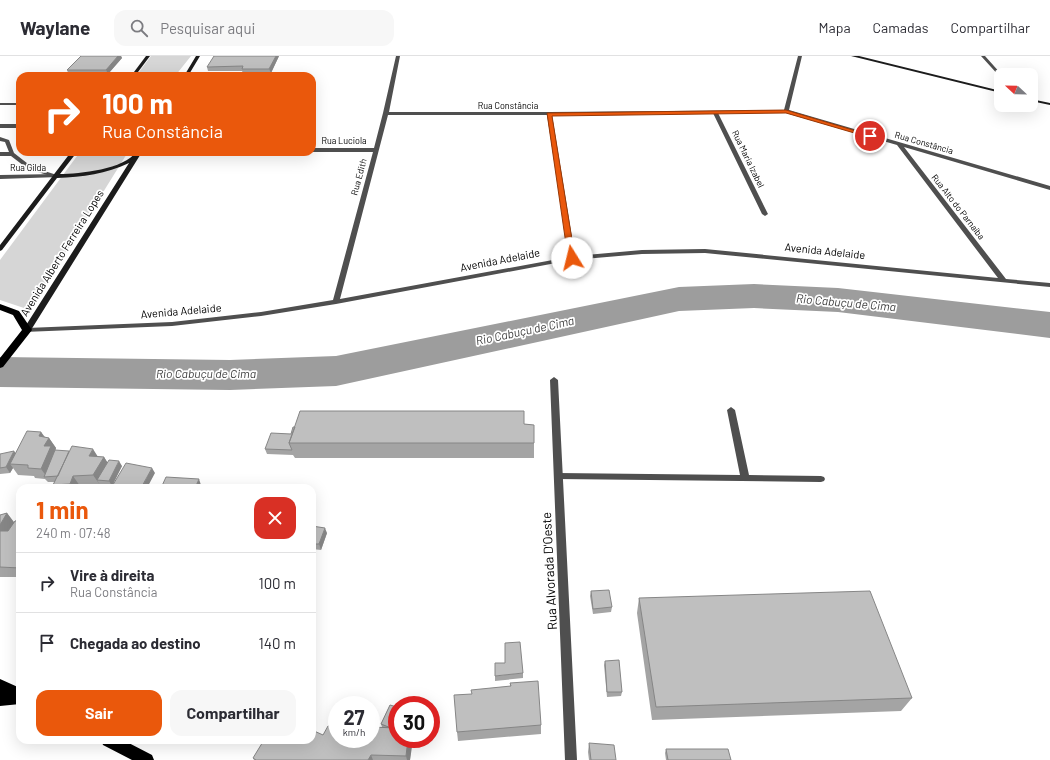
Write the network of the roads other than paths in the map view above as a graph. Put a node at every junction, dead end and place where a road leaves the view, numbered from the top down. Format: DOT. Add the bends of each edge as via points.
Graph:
graph roads {
  1 [pos="148,56"];
  2 [pos="198,56"];
  3 [pos="398,56"];
  4 [pos="800,56"];
  5 [pos="853,56"];
  6 [pos="983,56"];
  7 [pos="994,69"];
  8 [pos="136,72"];
  9 [pos="188,72"];
  10 [pos="994,90"];
  11 [pos="1038,101"];
  12 [pos="0,104"];
  13 [pos="16,104"];
  14 [pos="1050,104"];
  15 [pos="786,111"];
  16 [pos="715,112"];
  17 [pos="386,113"];
  18 [pos="549,114"];
  19 [pos="0,126"];
  20 [pos="16,126"];
  21 [pos="0,139"];
  22 [pos="899,144"];
  23 [pos="316,150"];
  24 [pos="376,150"];
  25 [pos="0,154"];
  26 [pos="12,154"];
  27 [pos="71,156"];
  28 [pos="136,156"];
  29 [pos="137,156"];
  30 [pos="57,176"];
  31 [pos="0,177"];
  32 [pos="1050,188"];
  33 [pos="765,214"];
  34 [pos="0,249"];
  35 [pos="572,258"];
  36 [pos="1004,281"];
  37 [pos="1050,285"];
  38 [pos="336,302"];
  39 [pos="0,308"];
  40 [pos="27,330"];
  41 [pos="0,365"];
  42 [pos="554,380"];
  43 [pos="731,410"];
  44 [pos="558,476"];
  45 [pos="745,478"];
  46 [pos="821,479"];
  47 [pos="0,686"];
  48 [pos="16,694"];
  49 [pos="16,697"];
  50 [pos="0,699"];
  51 [pos="116,744"];
  52 [pos="147,760"];
  53 [pos="572,760"];
  1 -- 8 [label="main road"];
  2 -- 9 [label="main road"];
  3 -- 17 [label="street, Rua Edith"];
  4 -- 15 [label="street"];
  5 -- 10 [label="main road"];
  6 -- 7 [label="street"];
  11 -- 14 [label="main road"];
  12 -- 13 [label="street"];
  15 -- 16 [label="street, Rua Constância"];
  15 -- 22 [label="street, Rua Constância"];
  16 -- 18 [label="street, Rua Constância"];
  16 -- 33 [label="street, Rua Maria Izabel"];
  17 -- 18 [label="street, Rua Constância"];
  17 -- 24 [label="street, Rua Edith"];
  18 -- 35 [label="street"];
  19 -- 20 [label="street"];
  21 -- 26 [label="street" via="7,141"];
  22 -- 32 [label="street, Rua Constância"];
  22 -- 36 [label="street, Rua Alto do Parnaíba"];
  23 -- 24 [label="street, Rua Luciola"];
  24 -- 38 [label="street, Rua Edith"];
  25 -- 26 [label="street"];
  26 -- 30 [label="street" via="30,168"];
  27 -- 30 [label="main road"];
  28 -- 30 [label="main road" via="106,172"];
  29 -- 40 [label="main road, Avenida Alberto Ferreira Lopes"];
  30 -- 31 [label="street, Rua Gilda"];
  30 -- 34 [label="main road"];
  35 -- 36 [label="street, Avenida Adelaide" via="642,252 705,251"];
  35 -- 38 [label="street, Avenida Adelaide"];
  36 -- 37 [label="street, Avenida Adelaide"];
  38 -- 40 [label="street, Avenida Adelaide" via="172,324"];
  39 -- 40 [label="main road" via="16,313"];
  40 -- 41 [label="main road, Avenida Alberto Ferreira Lopes"];
  42 -- 44 [label="street, Rua Alvorada D'Oeste"];
  43 -- 45 [label="street"];
  44 -- 45 [label="street"];
  44 -- 53 [label="street, Rua Alvorada D'Oeste"];
  45 -- 46 [label="street"];
  47 -- 48 [label="main road"];
  49 -- 50 [label="main road"];
  51 -- 52 [label="main road"];
}
